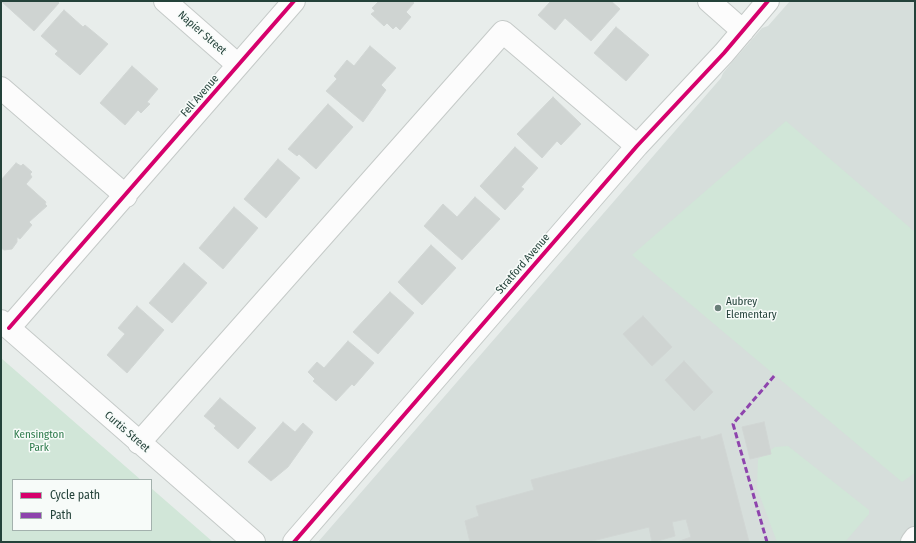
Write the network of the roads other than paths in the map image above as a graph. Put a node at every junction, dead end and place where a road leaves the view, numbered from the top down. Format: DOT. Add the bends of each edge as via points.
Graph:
graph roads {
  1 [pos="165,1"];
  2 [pos="294,1"];
  3 [pos="709,1"];
  4 [pos="768,1"];
  5 [pos="743,31"];
  6 [pos="238,65"];
  7 [pos="1,88"];
  8 [pos="637,146"];
  9 [pos="126,196"];
  10 [pos="5,325"];
  11 [pos="139,443"];
  12 [pos="915,538"];
  13 [pos="254,542"];
  14 [pos="294,542"];
  15 [pos="912,542"];
  1 -- 6 [label="street, Napier Street"];
  2 -- 6 [label="street, Fell Avenue"];
  3 -- 5 [label="street"];
  4 -- 5 [label="street, Stratford Avenue"];
  5 -- 8 [label="street, Stratford Avenue"];
  6 -- 9 [label="street, Fell Avenue"];
  7 -- 9 [label="street"];
  8 -- 11 [label="street" via="503,32"];
  8 -- 14 [label="street, Stratford Avenue"];
  9 -- 10 [label="street, Fell Avenue"];
  10 -- 11 [label="street, Curtis Street"];
  11 -- 13 [label="street, Curtis Street"];
  12 -- 15 [label="street"];
}
